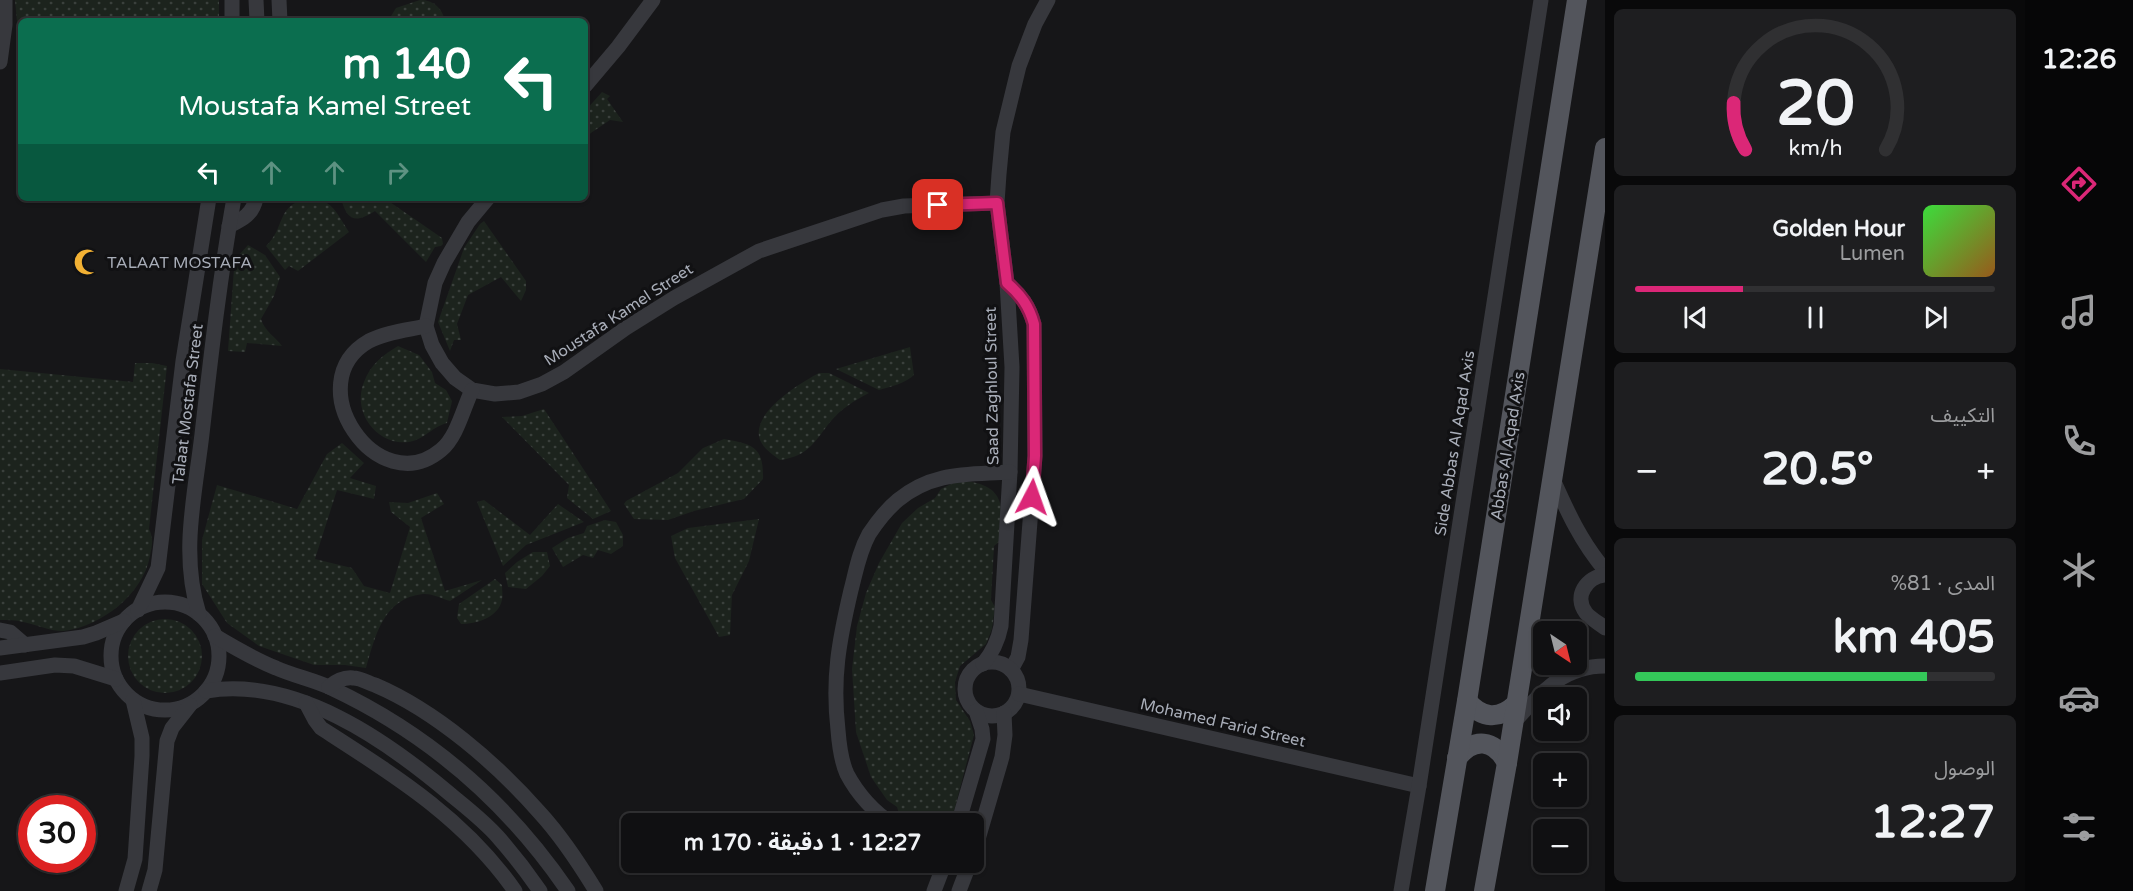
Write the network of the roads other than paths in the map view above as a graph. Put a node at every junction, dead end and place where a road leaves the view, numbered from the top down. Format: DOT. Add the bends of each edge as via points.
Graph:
graph roads {
  1 [pos="5,0"];
  2 [pos="232,0"];
  3 [pos="256,0"];
  4 [pos="279,0"];
  5 [pos="653,0"];
  6 [pos="1048,0"];
  7 [pos="1541,0"];
  8 [pos="1577,0"];
  9 [pos="232,18"];
  10 [pos="256,18"];
  11 [pos="280,18"];
  12 [pos="0,62"];
  13 [pos="588,82"];
  14 [pos="1605,148"];
  15 [pos="208,201"];
  16 [pos="233,201"];
  17 [pos="255,201"];
  18 [pos="486,201"];
  19 [pos="997,203"];
  20 [pos="229,226"];
  21 [pos="1007,283"];
  22 [pos="426,326"];
  23 [pos="472,390"];
  24 [pos="1010,472"];
  25 [pos="1552,477"];
  26 [pos="1605,570"];
  27 [pos="1605,575"];
  28 [pos="138,610"];
  29 [pos="199,614"];
  30 [pos="124,621"];
  31 [pos="1605,627"];
  32 [pos="0,630"];
  33 [pos="215,636"];
  34 [pos="25,645"];
  35 [pos="0,648"];
  36 [pos="983,664"];
  37 [pos="1605,666"];
  38 [pos="1011,670"];
  39 [pos="0,673"];
  40 [pos="116,679"];
  41 [pos="329,687"];
  42 [pos="206,691"];
  43 [pos="1018,694"];
  44 [pos="133,700"];
  45 [pos="1467,701"];
  46 [pos="306,703"];
  47 [pos="191,704"];
  48 [pos="976,711"];
  49 [pos="1004,713"];
  50 [pos="1515,713"];
  51 [pos="1456,758"];
  52 [pos="1507,763"];
  53 [pos="1419,786"];
  54 [pos="877,813"];
  55 [pos="961,813"];
  56 [pos="984,814"];
  57 [pos="941,873"];
  58 [pos="966,873"];
  59 [pos="126,891"];
  60 [pos="149,891"];
  61 [pos="515,891"];
  62 [pos="540,891"];
  63 [pos="568,891"];
  64 [pos="596,891"];
  65 [pos="934,891"];
  66 [pos="959,891"];
  67 [pos="1401,891"];
  68 [pos="1435,891"];
  69 [pos="1484,891"];
  1 -- 12 [label="street"];
  2 -- 9 [label="street"];
  3 -- 10 [label="street"];
  4 -- 11 [label="street"];
  5 -- 13 [label="street"];
  6 -- 19 [label="street, Saad Zaghloul Street" via="1019,66 1003,132"];
  7 -- 53 [label="street, Side Abbas Al Aqad Axis"];
  8 -- 45 [label="main road, Abbas Al Aqad Axis"];
  14 -- 25 [label="main road"];
  15 -- 28 [label="street, Talaat Mostafa Street" via="158,568"];
  16 -- 20 [label="street, Talaat Mostafa Street"];
  17 -- 20 [label="street" via="245,218"];
  18 -- 22 [label="street" via="444,263 429,304"];
  19 -- 21 [label="street, Saad Zaghloul Street"];
  19 -- 23 [label="street, Moustafa Kamel Street" via="882,210 796,237 723,269 542,384 519,392 495,394"];
  20 -- 29 [label="street, Talaat Mostafa Street" via="189,536 190,573"];
  21 -- 24 [label="street, Saad Zaghloul Street" via="1012,367"];
  21 -- 38 [label="street, Saad Zaghloul Street" via="1028,306 1034,324 1035,456 1022,640"];
  22 -- 23 [label="street" via="442,363"];
  22 -- 23 [label="street" via="367,342 347,363 340,394 343,410 359,439 386,459 403,464 429,458 450,441"];
  24 -- 36 [label="street, Saad Zaghloul Street" via="1001,626 996,646"];
  24 -- 54 [label="street" via="944,476 915,488 882,516 859,556 834,682 839,743 846,772"];
  25 -- 26 [label="street" via="1575,527"];
  25 -- 50 [label="main road"];
  27 -- 31 [label="street" via="1589,581 1581,600 1586,612"];
  28 -- 29 [label="street" via="170,602"];
  28 -- 30 [label="street"];
  29 -- 33 [label="street"];
  30 -- 34 [label="street" via="83,637"];
  30 -- 40 [label="street" via="111,649"];
  32 -- 34 [label="street" via="10,632"];
  33 -- 41 [label="street" via="254,659"];
  33 -- 42 [label="street" via="218,665"];
  34 -- 35 [label="street"];
  36 -- 38 [label="street" via="1003,664"];
  36 -- 48 [label="street" via="975,668 966,682 966,698"];
  37 -- 50 [label="street" via="1577,671 1555,681"];
  38 -- 43 [label="street" via="1019,685"];
  39 -- 40 [label="street" via="55,665 74,666"];
  40 -- 44 [label="street"];
  41 -- 63 [label="street" via="410,732 472,780 540,851"];
  41 -- 64 [label="street" via="346,678 357,678 386,690 441,723 501,772 539,812 570,849"];
  42 -- 46 [label="street" via="243,688"];
  42 -- 47 [label="street"];
  43 -- 49 [label="street" via="1016,702"];
  43 -- 53 [label="street, Mohamed Farid Street"];
  44 -- 47 [label="street" via="152,709 172,710"];
  44 -- 59 [label="street" via="142,756 135,859"];
  45 -- 50 [label="main road" via="1485,715"];
  45 -- 51 [label="main road, Abbas Al Aqad Axis"];
  46 -- 61 [label="street" via="321,728 438,807 472,839"];
  46 -- 62 [label="street" via="386,745 430,778 497,836"];
  47 -- 60 [label="street" via="167,741 155,870"];
  48 -- 49 [label="street" via="985,716"];
  48 -- 55 [label="street" via="983,739"];
  49 -- 56 [label="street" via="1004,747"];
  50 -- 52 [label="main road"];
  51 -- 52 [label="main road" via="1477,743 1501,752"];
  51 -- 68 [label="main road, Abbas Al Aqad Axis"];
  52 -- 69 [label="main road"];
  53 -- 67 [label="street, Side Abbas Al Aqad Axis"];
  57 -- 65 [label="street"];
  58 -- 66 [label="street"];
}
